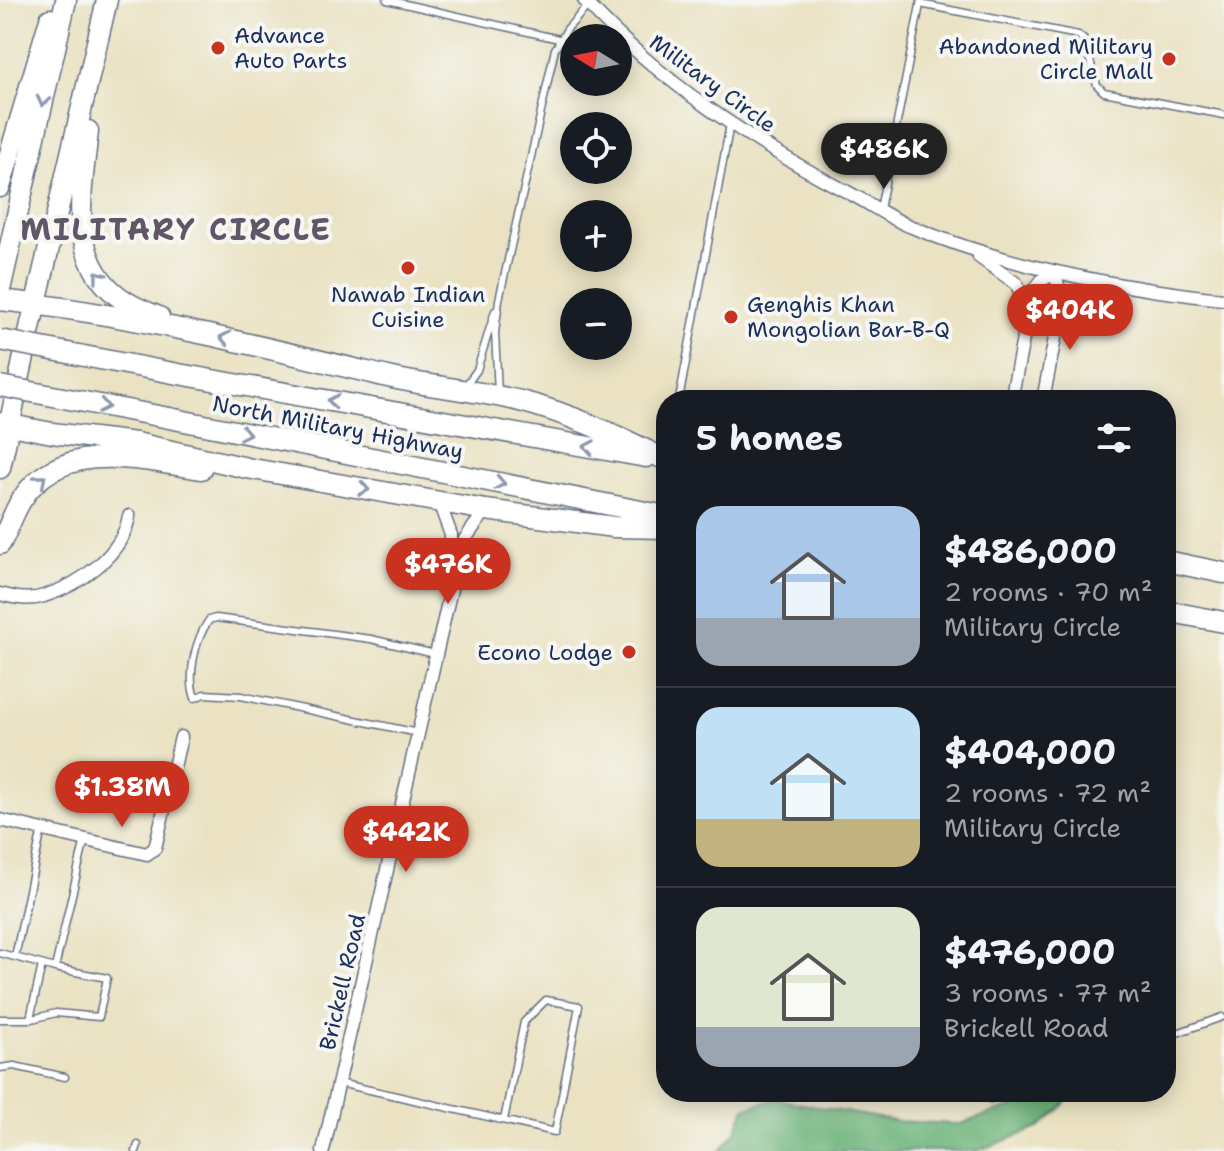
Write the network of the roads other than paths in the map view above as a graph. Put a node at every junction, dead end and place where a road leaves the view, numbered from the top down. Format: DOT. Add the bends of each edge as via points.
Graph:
graph roads {
  1 [pos="55,0"];
  2 [pos="66,0"];
  3 [pos="107,0"];
  4 [pos="387,0"];
  5 [pos="589,2"];
  6 [pos="921,2"];
  7 [pos="559,39"];
  8 [pos="94,56"];
  9 [pos="1224,115"];
  10 [pos="730,124"];
  11 [pos="0,187"];
  12 [pos="880,209"];
  13 [pos="959,245"];
  14 [pos="1055,273"];
  15 [pos="1116,285"];
  16 [pos="0,290"];
  17 [pos="1224,299"];
  18 [pos="0,300"];
  19 [pos="499,300"];
  20 [pos="36,304"];
  21 [pos="1028,317"];
  22 [pos="1057,328"];
  23 [pos="187,331"];
  24 [pos="0,340"];
  25 [pos="0,386"];
  26 [pos="462,390"];
  27 [pos="681,390"];
  28 [pos="1013,390"];
  29 [pos="1045,390"];
  30 [pos="498,396"];
  31 [pos="4,424"];
  32 [pos="656,455"];
  33 [pos="656,458"];
  34 [pos="0,468"];
  35 [pos="329,483"];
  36 [pos="439,502"];
  37 [pos="486,510"];
  38 [pos="656,514"];
  39 [pos="129,516"];
  40 [pos="656,528"];
  41 [pos="0,544"];
  42 [pos="1176,563"];
  43 [pos="1224,573"];
  44 [pos="451,589"];
  45 [pos="0,594"];
  46 [pos="1176,613"];
  47 [pos="1224,622"];
  48 [pos="436,654"];
  49 [pos="418,733"];
  50 [pos="181,737"];
  51 [pos="0,820"];
  52 [pos="42,829"];
  53 [pos="85,839"];
  54 [pos="0,953"];
  55 [pos="15,957"];
  56 [pos="42,965"];
  57 [pos="55,968"];
  58 [pos="1222,1017"];
  59 [pos="0,1019"];
  60 [pos="30,1019"];
  61 [pos="1176,1033"];
  62 [pos="0,1068"];
  63 [pos="65,1077"];
  64 [pos="339,1083"];
  65 [pos="504,1120"];
  66 [pos="323,1151"];
  1 -- 11 [label="main road"];
  2 -- 16 [label="main road, one-way"];
  3 -- 8 [label="main road"];
  4 -- 7 [label="lane"];
  5 -- 7 [label="lane"];
  5 -- 10 [label="street, Military Circle" via="644,61"];
  6 -- 9 [label="lane" via="1078,35 1104,92"];
  6 -- 12 [label="lane"];
  7 -- 19 [label="lane"];
  8 -- 20 [label="main road"];
  23 -- 8 [label="main road, one-way" via="119,297 87,259 82,198"];
  10 -- 12 [label="street, Military Circle"];
  10 -- 27 [label="lane"];
  12 -- 13 [label="street, Military Circle"];
  13 -- 14 [label="street, Military Circle"];
  13 -- 21 [label="street, Military Circle" via="1017,284"];
  14 -- 15 [label="street, Military Circle"];
  14 -- 21 [label="street" via="1037,284"];
  14 -- 22 [label="street, Military Circle" via="1062,302"];
  15 -- 17 [label="street, Military Circle"];
  15 -- 22 [label="street, Military Circle" via="1078,297"];
  18 -- 20 [label="main road"];
  19 -- 26 [label="lane" via="477,370"];
  19 -- 30 [label="lane"];
  20 -- 23 [label="main road"];
  20 -- 31 [label="main road"];
  21 -- 28 [label="street"];
  22 -- 29 [label="street, Military Circle"];
  26 -- 23 [label="main road, one-way"];
  33 -- 24 [label="main road, North Military Highway, one-way, bridge"];
  25 -- 38 [label="main road, North Military Highway, one-way, bridge"];
  26 -- 30 [label="main road"];
  30 -- 32 [label="main road" via="605,429"];
  31 -- 34 [label="main road"];
  31 -- 35 [label="main road" via="136,443"];
  35 -- 36 [label="main road, one-way"];
  41 -- 35 [label="main road, one-way" via="23,497 36,483 68,463 88,458"];
  36 -- 37 [label="main road"];
  36 -- 44 [label="street, Brickell Road" via="451,535"];
  37 -- 40 [label="main road"];
  37 -- 44 [label="street, Brickell Road" via="465,539"];
  39 -- 45 [label="street" via="110,556 76,580 43,597"];
  42 -- 43 [label="main road"];
  44 -- 48 [label="street, Brickell Road"];
  46 -- 47 [label="main road"];
  48 -- 49 [label="street, Brickell Road"];
  48 -- 49 [label="lane" via="371,639 216,618 204,626 192,668 195,698 241,696"];
  49 -- 64 [label="street, Brickell Road"];
  50 -- 53 [label="street" via="155,848 147,854"];
  51 -- 52 [label="street"];
  52 -- 53 [label="street"];
  52 -- 55 [label="lane"];
  53 -- 57 [label="lane"];
  54 -- 55 [label="lane"];
  55 -- 56 [label="lane"];
  56 -- 57 [label="lane"];
  56 -- 60 [label="lane"];
  57 -- 60 [label="lane" via="107,978 99,1017 56,1013"];
  58 -- 61 [label="lane"];
  59 -- 60 [label="lane"];
  62 -- 63 [label="lane"];
  64 -- 65 [label="lane"];
  64 -- 66 [label="street, Brickell Road"];
  65 -- 65 [label="lane" via="555,1132 579,1006 546,1000 524,1022"];
}
